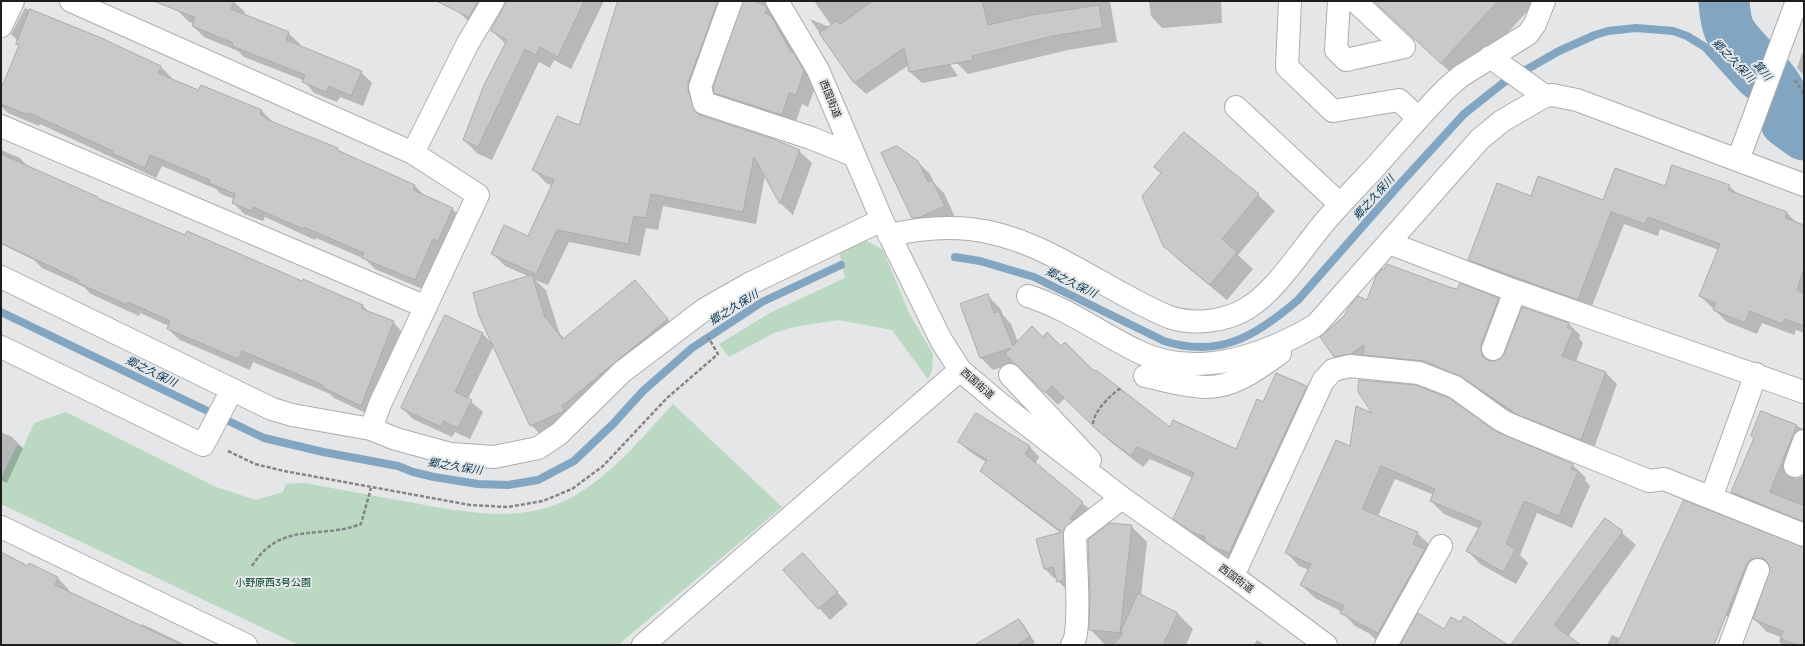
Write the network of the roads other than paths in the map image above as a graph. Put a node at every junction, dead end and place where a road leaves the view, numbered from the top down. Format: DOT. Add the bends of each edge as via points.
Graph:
graph roads {
  1 [pos="13,1"];
  2 [pos="71,1"];
  3 [pos="493,1"];
  4 [pos="731,1"];
  5 [pos="777,1"];
  6 [pos="1290,1"];
  7 [pos="1339,1"];
  8 [pos="1355,1"];
  9 [pos="1544,1"];
  10 [pos="1798,1"];
  11 [pos="1,26"];
  12 [pos="1494,61"];
  13 [pos="1539,91"];
  14 [pos="1236,107"];
  15 [pos="1418,118"];
  16 [pos="1,126"];
  17 [pos="413,153"];
  18 [pos="853,155"];
  19 [pos="1738,160"];
  20 [pos="1804,185"];
  21 [pos="1340,204"];
  22 [pos="885,227"];
  23 [pos="1389,243"];
  24 [pos="1,277"];
  25 [pos="1515,291"];
  26 [pos="1028,296"];
  27 [pos="426,308"];
  28 [pos="1289,340"];
  29 [pos="1,347"];
  30 [pos="1493,349"];
  31 [pos="1164,360"];
  32 [pos="960,370"];
  33 [pos="1756,374"];
  34 [pos="1010,375"];
  35 [pos="1804,392"];
  36 [pos="229,395"];
  37 [pos="371,429"];
  38 [pos="1804,441"];
  39 [pos="1795,466"];
  40 [pos="1113,492"];
  41 [pos="1711,498"];
  42 [pos="1,527"];
  43 [pos="1804,535"];
  44 [pos="1441,546"];
  45 [pos="1758,570"];
  46 [pos="1233,576"];
  47 [pos="246,645"];
  48 [pos="643,645"];
  49 [pos="1072,645"];
  50 [pos="1326,645"];
  51 [pos="1386,645"];
  52 [pos="1730,645"];
  1 -- 11 [label="street"];
  2 -- 17 [label="street"];
  3 -- 17 [label="street" via="468,43"];
  4 -- 18 [label="street" via="700,87 704,103 811,138"];
  5 -- 18 [label="street, 西国街道" via="818,70"];
  6 -- 15 [label="street" via="1287,67 1320,100 1333,111 1399,100"];
  7 -- 8 [label="street" via="1336,50 1346,60 1404,46"];
  9 -- 12 [label="street" via="1528,34"];
  10 -- 19 [label="street"];
  12 -- 13 [label="street"];
  12 -- 15 [label="street" via="1452,84"];
  13 -- 19 [label="street" via="1577,100"];
  13 -- 23 [label="street" via="1480,139"];
  14 -- 21 [label="street"];
  15 -- 21 [label="street"];
  16 -- 27 [label="street"];
  17 -- 27 [label="street" via="478,195"];
  18 -- 22 [label="street, 西国街道"];
  19 -- 20 [label="street"];
  21 -- 22 [label="street" via="1254,304 1237,314 1197,321 1181,321 1164,315 1010,237 950,227"];
  22 -- 32 [label="street, 西国街道" via="940,340"];
  22 -- 37 [label="street" via="749,284 705,309 698,321 622,372 559,434 538,448 494,457 469,456 433,450"];
  23 -- 25 [label="street"];
  23 -- 28 [label="street" via="1320,322"];
  24 -- 36 [label="street"];
  25 -- 30 [label="street"];
  25 -- 33 [label="street"];
  26 -- 31 [label="street" via="1052,305 1138,352"];
  27 -- 37 [label="street" via="380,404"];
  28 -- 31 [label="street" via="1223,362 1188,364"];
  28 -- 31 [label="street" via="1286,348 1256,369 1230,383 1206,387 1145,376"];
  29 -- 36 [label="street" via="203,445"];
  32 -- 40 [label="street, 西国街道"];
  32 -- 48 [label="street"];
  33 -- 35 [label="street"];
  33 -- 41 [label="street"];
  34 -- 40 [label="street" via="1090,461"];
  36 -- 37 [label="street" via="286,413"];
  38 -- 39 [label="street"];
  40 -- 46 [label="street, 西国街道"];
  40 -- 49 [label="street" via="1075,534 1078,627"];
  41 -- 43 [label="street"];
  41 -- 46 [label="street" via="1664,479 1648,481 1511,425 1455,387 1431,377 1408,371 1350,366 1333,370 1322,384"];
  42 -- 47 [label="street"];
  44 -- 51 [label="street"];
  45 -- 52 [label="street"];
  46 -- 50 [label="street, 西国街道"];
}
